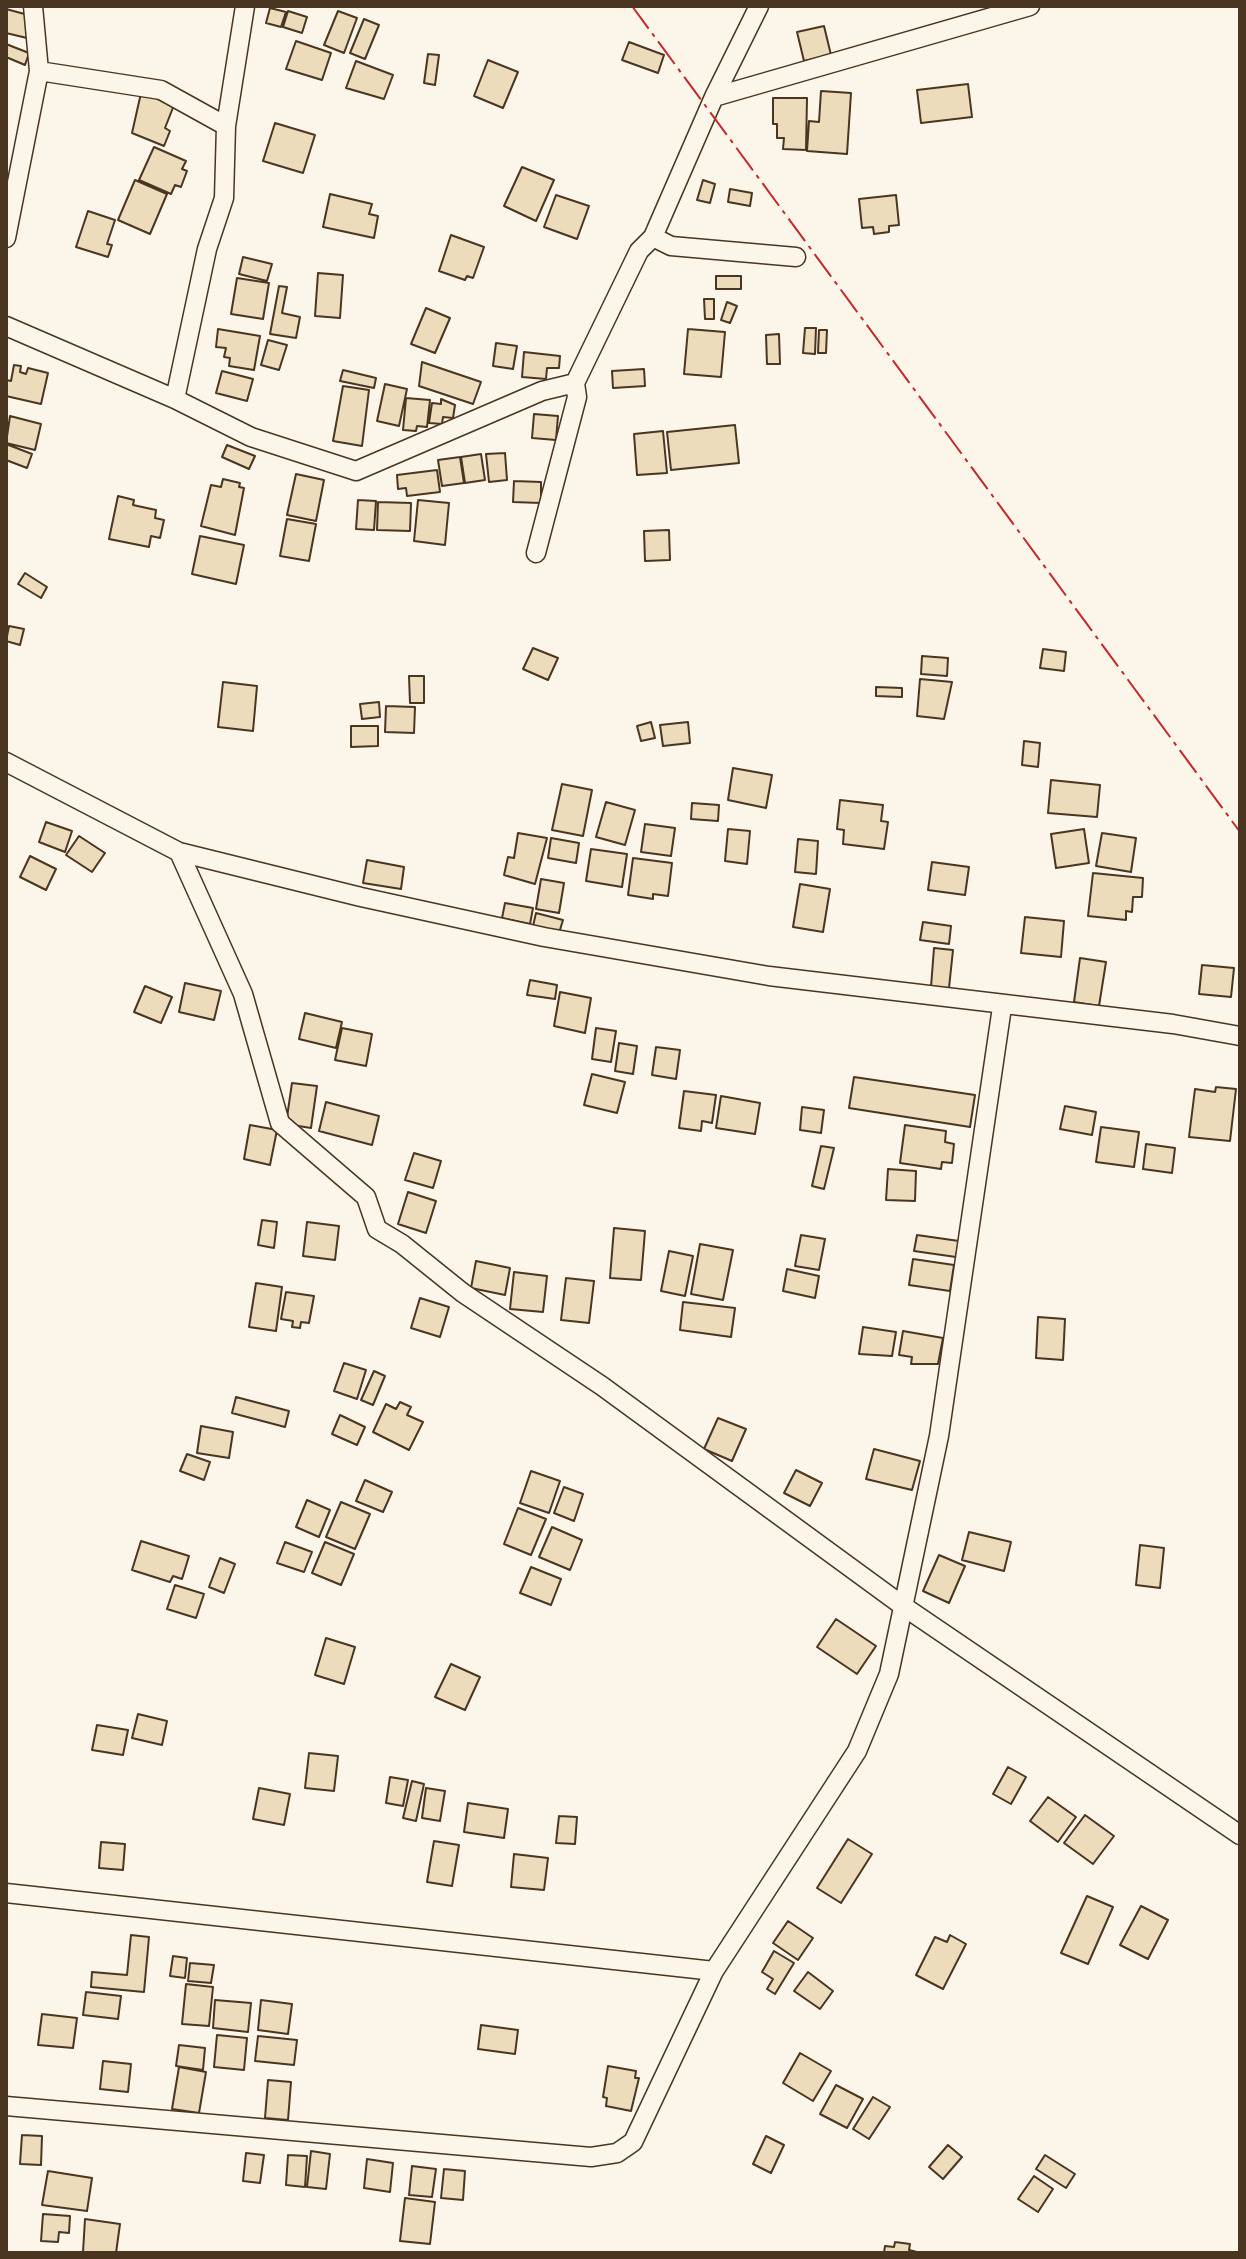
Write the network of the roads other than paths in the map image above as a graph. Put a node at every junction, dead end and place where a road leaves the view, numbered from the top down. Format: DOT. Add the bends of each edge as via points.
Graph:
graph roads {
  1 [pos="33,6"];
  2 [pos="245,6"];
  3 [pos="759,6"];
  4 [pos="1030,6"];
  5 [pos="39,71"];
  6 [pos="714,97"];
  7 [pos="226,126"];
  8 [pos="653,237"];
  9 [pos="6,238"];
  10 [pos="796,257"];
  11 [pos="6,326"];
  12 [pos="575,383"];
  13 [pos="175,399"];
  14 [pos="536,553"];
  15 [pos="6,762"];
  16 [pos="179,852"];
  17 [pos="1002,1007"];
  18 [pos="1240,1036"];
  19 [pos="903,1606"];
  20 [pos="1240,1835"];
  21 [pos="6,1893"];
  22 [pos="714,1971"];
  23 [pos="6,2106"];
  1 -- 5 [label="street"];
  2 -- 7 [label="street"];
  3 -- 6 [label="street"];
  4 -- 6 [label="street"];
  5 -- 7 [label="street" via="161,90"];
  5 -- 9 [label="street"];
  6 -- 8 [label="street"];
  7 -- 13 [label="street" via="224,198 207,249"];
  8 -- 10 [label="street" via="671,246"];
  8 -- 12 [label="street" via="639,251"];
  11 -- 13 [label="street"];
  12 -- 13 [label="street" via="542,391 356,471 251,437"];
  12 -- 14 [label="street" via="577,397"];
  15 -- 16 [label="street"];
  16 -- 17 [label="street" via="544,937 769,976"];
  16 -- 19 [label="street" via="243,994 280,1123 366,1197 377,1229"];
  17 -- 18 [label="street"];
  17 -- 19 [label="street" via="939,1436"];
  19 -- 20 [label="street"];
  19 -- 22 [label="street" via="889,1674 857,1751"];
  21 -- 22 [label="street"];
  22 -- 23 [label="street" via="633,2142 617,2153 591,2157"];
}
